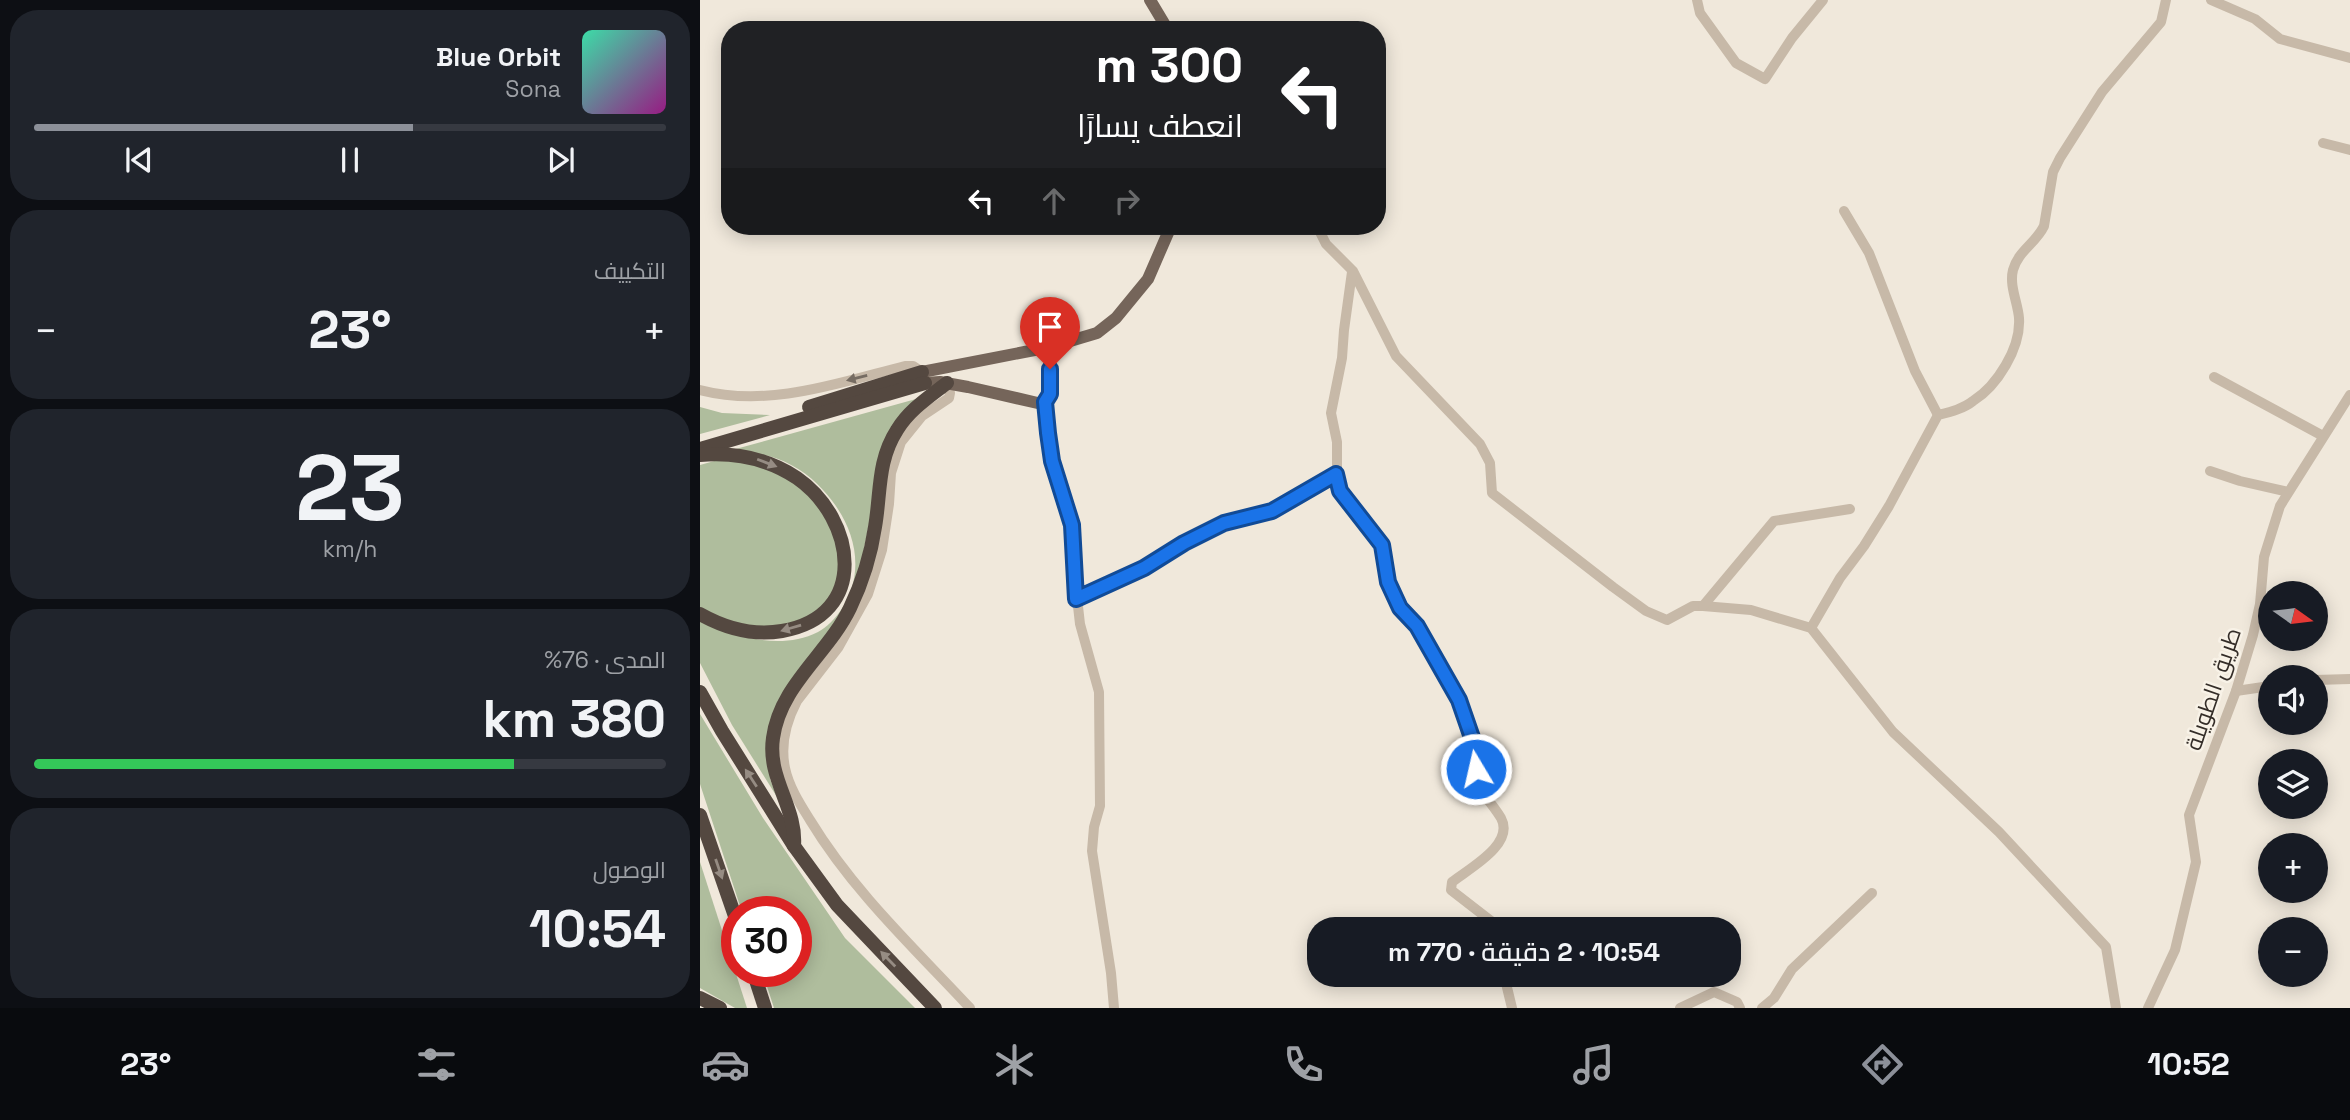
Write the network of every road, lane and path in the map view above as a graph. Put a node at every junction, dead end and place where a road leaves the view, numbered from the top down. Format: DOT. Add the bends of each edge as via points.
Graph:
graph roads {
  1 [pos="1150,0"];
  2 [pos="1698,0"];
  3 [pos="1824,0"];
  4 [pos="2166,0"];
  5 [pos="2211,0"];
  6 [pos="1163,21"];
  7 [pos="2350,58"];
  8 [pos="2323,143"];
  9 [pos="2350,150"];
  10 [pos="1844,211"];
  11 [pos="1167,235"];
  12 [pos="1322,235"];
  13 [pos="1353,271"];
  14 [pos="1050,347"];
  15 [pos="959,365"];
  16 [pos="2214,377"];
  17 [pos="923,378"];
  18 [pos="947,383"];
  19 [pos="968,387"];
  20 [pos="700,390"];
  21 [pos="2350,395"];
  22 [pos="1045,402"];
  23 [pos="1938,415"];
  24 [pos="2323,436"];
  25 [pos="700,439"];
  26 [pos="700,449"];
  27 [pos="700,455"];
  28 [pos="2210,471"];
  29 [pos="1336,474"];
  30 [pos="2288,492"];
  31 [pos="1850,509"];
  32 [pos="1076,599"];
  33 [pos="1703,606"];
  34 [pos="700,614"];
  35 [pos="1811,628"];
  36 [pos="2328,678"];
  37 [pos="2350,679"];
  38 [pos="2258,688"];
  39 [pos="2236,691"];
  40 [pos="700,692"];
  41 [pos="700,815"];
  42 [pos="794,846"];
  43 [pos="1872,893"];
  44 [pos="728,896"];
  45 [pos="1486,917"];
  46 [pos="758,987"];
  47 [pos="1507,987"];
  48 [pos="700,998"];
  49 [pos="720,1008"];
  50 [pos="765,1008"];
  51 [pos="935,1008"];
  52 [pos="970,1008"];
  53 [pos="1114,1008"];
  54 [pos="1512,1008"];
  55 [pos="1680,1008"];
  56 [pos="1740,1008"];
  57 [pos="1762,1008"];
  58 [pos="2116,1008"];
  59 [pos="2148,1008"];
  1 -- 6 [label="main road"];
  2 -- 3 [label="street" via="1700,13 1736,62 1765,79"];
  4 -- 23 [label="street" via="2161,22 2102,92 2053,172 2041,234 2014,269 2020,322 2011,352 1983,393 1963,407"];
  5 -- 7 [label="street" via="2255,19 2280,39"];
  8 -- 9 [label="street"];
  10 -- 23 [label="street" via="1869,253 1915,371"];
  11 -- 14 [label="main road" via="1148,279 1116,318 1097,333"];
  12 -- 13 [label="street"];
  13 -- 29 [label="street" via="1331,413 1337,442"];
  13 -- 33 [label="street" via="1396,356 1480,444 1490,463 1492,493 1656,617 1667,620"];
  14 -- 15 [label="main road"];
  14 -- 22 [label="main road" via="1050,391"];
  15 -- 17 [label="main road"];
  15 -- 19 [label="main road" via="970,377"];
  16 -- 24 [label="street"];
  17 -- 18 [label="main road"];
  17 -- 20 [label="street, one-way" via="916,367 905,366 774,396"];
  17 -- 25 [label="highway"];
  17 -- 26 [label="highway"];
  18 -- 19 [label="main road"];
  18 -- 42 [label="highway" via="912,411 891,440 880,470 872,542 857,593 834,636 789,691 779,714 773,767 793,823"];
  18 -- 52 [label="street" via="948,398 914,424 897,452 873,580 847,635 790,713 783,752 793,791 830,852"];
  19 -- 22 [label="main road"];
  21 -- 24 [label="street, طريق الطويلة"];
  22 -- 32 [label="street" via="1052,461 1072,525"];
  23 -- 35 [label="street" via="1889,506"];
  24 -- 30 [label="street, طريق الطويلة"];
  27 -- 34 [label="highway, one-way" via="746,456 797,478 832,515 846,556 843,581 832,603 800,626 758,632 732,628"];
  28 -- 30 [label="street"];
  29 -- 32 [label="street" via="1272,511 1224,523"];
  29 -- 45 [label="street" via="1340,491 1382,545 1388,582 1400,608 1417,626 1459,700 1478,755 1475,783 1502,820 1500,845 1452,882 1451,890"];
  30 -- 39 [label="street, طريق الطويلة" via="2264,557 2258,614"];
  31 -- 33 [label="street" via="1774,522"];
  32 -- 53 [label="street" via="1099,692 1100,806 1092,851"];
  33 -- 35 [label="street" via="1751,610"];
  35 -- 58 [label="street" via="1893,733 1998,832 2106,947"];
  36 -- 37 [label="street"];
  38 -- 39 [label="street"];
  39 -- 59 [label="street, طريق الطويلة" via="2189,815 2196,862 2175,950"];
  42 -- 40 [label="highway, one-way"];
  41 -- 44 [label="highway, one-way"];
  51 -- 42 [label="highway, one-way" via="837,905"];
  43 -- 57 [label="street" via="1793,969"];
  46 -- 50 [label="highway"];
  47 -- 54 [label="street"];
  48 -- 49 [label="highway"];
  55 -- 56 [label="street" via="1714,992 1737,1002"];
}
